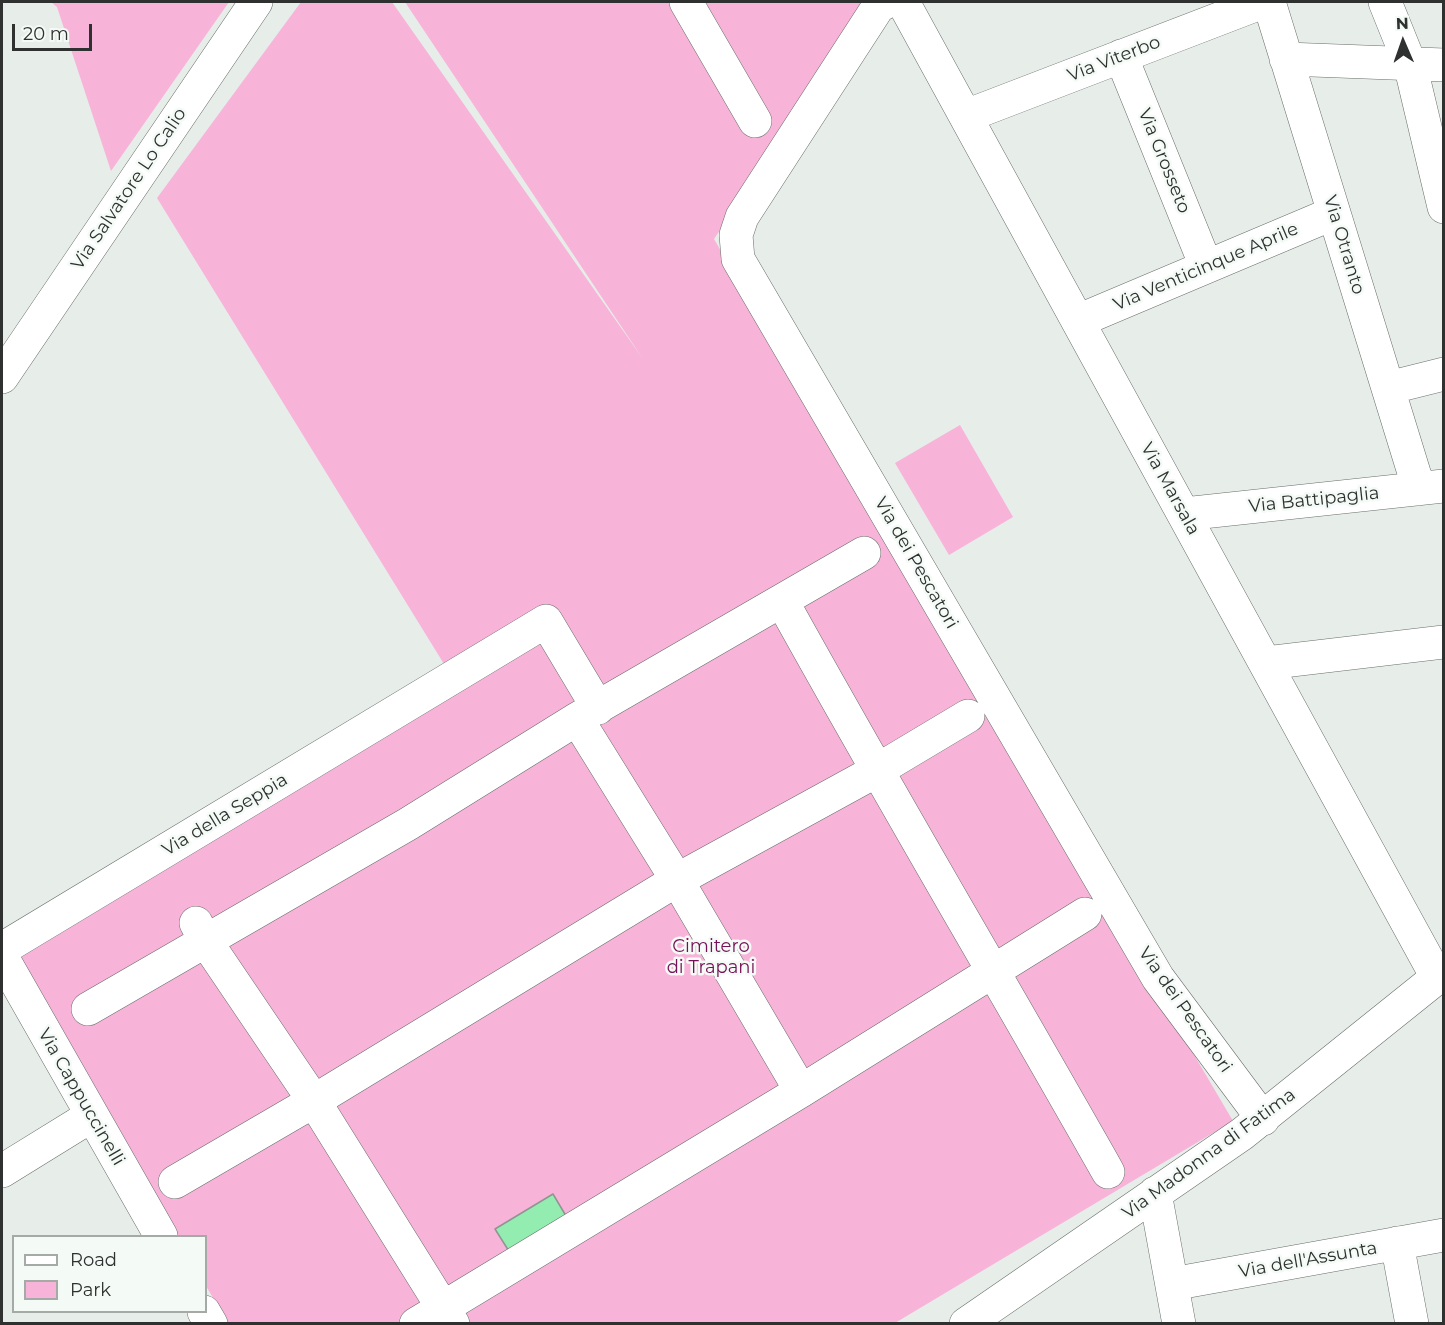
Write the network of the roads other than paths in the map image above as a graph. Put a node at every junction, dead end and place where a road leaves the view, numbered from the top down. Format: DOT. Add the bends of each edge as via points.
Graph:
graph roads {
  1 [pos="256,2"];
  2 [pos="686,2"];
  3 [pos="886,2"];
  4 [pos="903,2"];
  5 [pos="1263,2"];
  6 [pos="1269,2"];
  7 [pos="1385,2"];
  8 [pos="1121,56"];
  9 [pos="1286,59"];
  10 [pos="1410,64"];
  11 [pos="1443,65"];
  12 [pos="966,116"];
  13 [pos="755,121"];
  14 [pos="1443,207"];
  15 [pos="1334,213"];
  16 [pos="1206,266"];
  17 [pos="1078,321"];
  18 [pos="1443,374"];
  19 [pos="2,377"];
  20 [pos="1388,388"];
  21 [pos="1431,487"];
  22 [pos="1184,514"];
  23 [pos="864,553"];
  24 [pos="782,601"];
  25 [pos="1443,642"];
  26 [pos="1266,663"];
  27 [pos="587,714"];
  28 [pos="968,716"];
  29 [pos="876,771"];
  30 [pos="677,880"];
  31 [pos="1085,914"];
  32 [pos="201,932"];
  33 [pos="2,949"];
  34 [pos="2,957"];
  35 [pos="994,971"];
  36 [pos="1440,974"];
  37 [pos="88,1008"];
  38 [pos="801,1091"];
  39 [pos="314,1101"];
  40 [pos="91,1116"];
  41 [pos="1263,1119"];
  42 [pos="2,1171"];
  43 [pos="1108,1172"];
  44 [pos="176,1182"];
  45 [pos="1155,1193"];
  46 [pos="1443,1234"];
  47 [pos="159,1235"];
  48 [pos="1397,1243"];
  49 [pos="1172,1284"];
  50 [pos="448,1315"];
  51 [pos="416,1323"];
  52 [pos="966,1323"];
  53 [pos="1179,1323"];
  54 [pos="1412,1323"];
  1 -- 19 [label="street, Via Salvatore Lo Calio"];
  2 -- 13 [label="street"];
  3 -- 41 [label="street, Via dei Pescatori" via="878,7 742,217 736,235 738,259 1158,978"];
  4 -- 12 [label="street, Via Marsala"];
  5 -- 8 [label="street, Via Viterbo"];
  6 -- 9 [label="street, Via Otranto"];
  7 -- 10 [label="street"];
  8 -- 12 [label="street, Via Viterbo"];
  8 -- 16 [label="street, Via Grosseto"];
  9 -- 10 [label="street"];
  9 -- 15 [label="street, Via Otranto"];
  10 -- 11 [label="street"];
  10 -- 14 [label="street"];
  12 -- 17 [label="street, Via Marsala"];
  15 -- 16 [label="street, Via Venticinque Aprile"];
  15 -- 20 [label="street, Via Otranto"];
  16 -- 17 [label="street, Via Venticinque Aprile"];
  17 -- 22 [label="street, Via Marsala"];
  18 -- 20 [label="street"];
  20 -- 21 [label="street, Via Otranto"];
  21 -- 22 [label="street, Via Battipaglia"];
  22 -- 26 [label="street, Via Marsala"];
  23 -- 24 [label="street"];
  24 -- 27 [label="street"];
  24 -- 29 [label="street"];
  25 -- 26 [label="street"];
  26 -- 36 [label="street, Via Marsala"];
  27 -- 30 [label="street"];
  27 -- 32 [label="street" via="408,825"];
  27 -- 33 [label="street, Via della Seppia" via="546,621"];
  28 -- 29 [label="street"];
  29 -- 30 [label="street"];
  29 -- 35 [label="street"];
  30 -- 38 [label="street"];
  30 -- 39 [label="street"];
  31 -- 35 [label="street"];
  32 -- 37 [label="street"];
  32 -- 39 [label="street"];
  34 -- 40 [label="street, Via Cappuccinelli"];
  35 -- 38 [label="street"];
  35 -- 43 [label="street"];
  36 -- 41 [label="street, Via Madonna di Fatima"];
  38 -- 50 [label="street"];
  39 -- 44 [label="street"];
  39 -- 50 [label="street"];
  40 -- 42 [label="street"];
  40 -- 47 [label="street, Via Cappuccinelli"];
  41 -- 45 [label="street, Via Madonna di Fatima"];
  45 -- 49 [label="street"];
  45 -- 52 [label="street, Via Madonna di Fatima"];
  46 -- 48 [label="street, Via dell'Assunta"];
  48 -- 49 [label="street, Via dell'Assunta"];
  48 -- 54 [label="street"];
  49 -- 53 [label="street"];
  50 -- 51 [label="street"];
}
